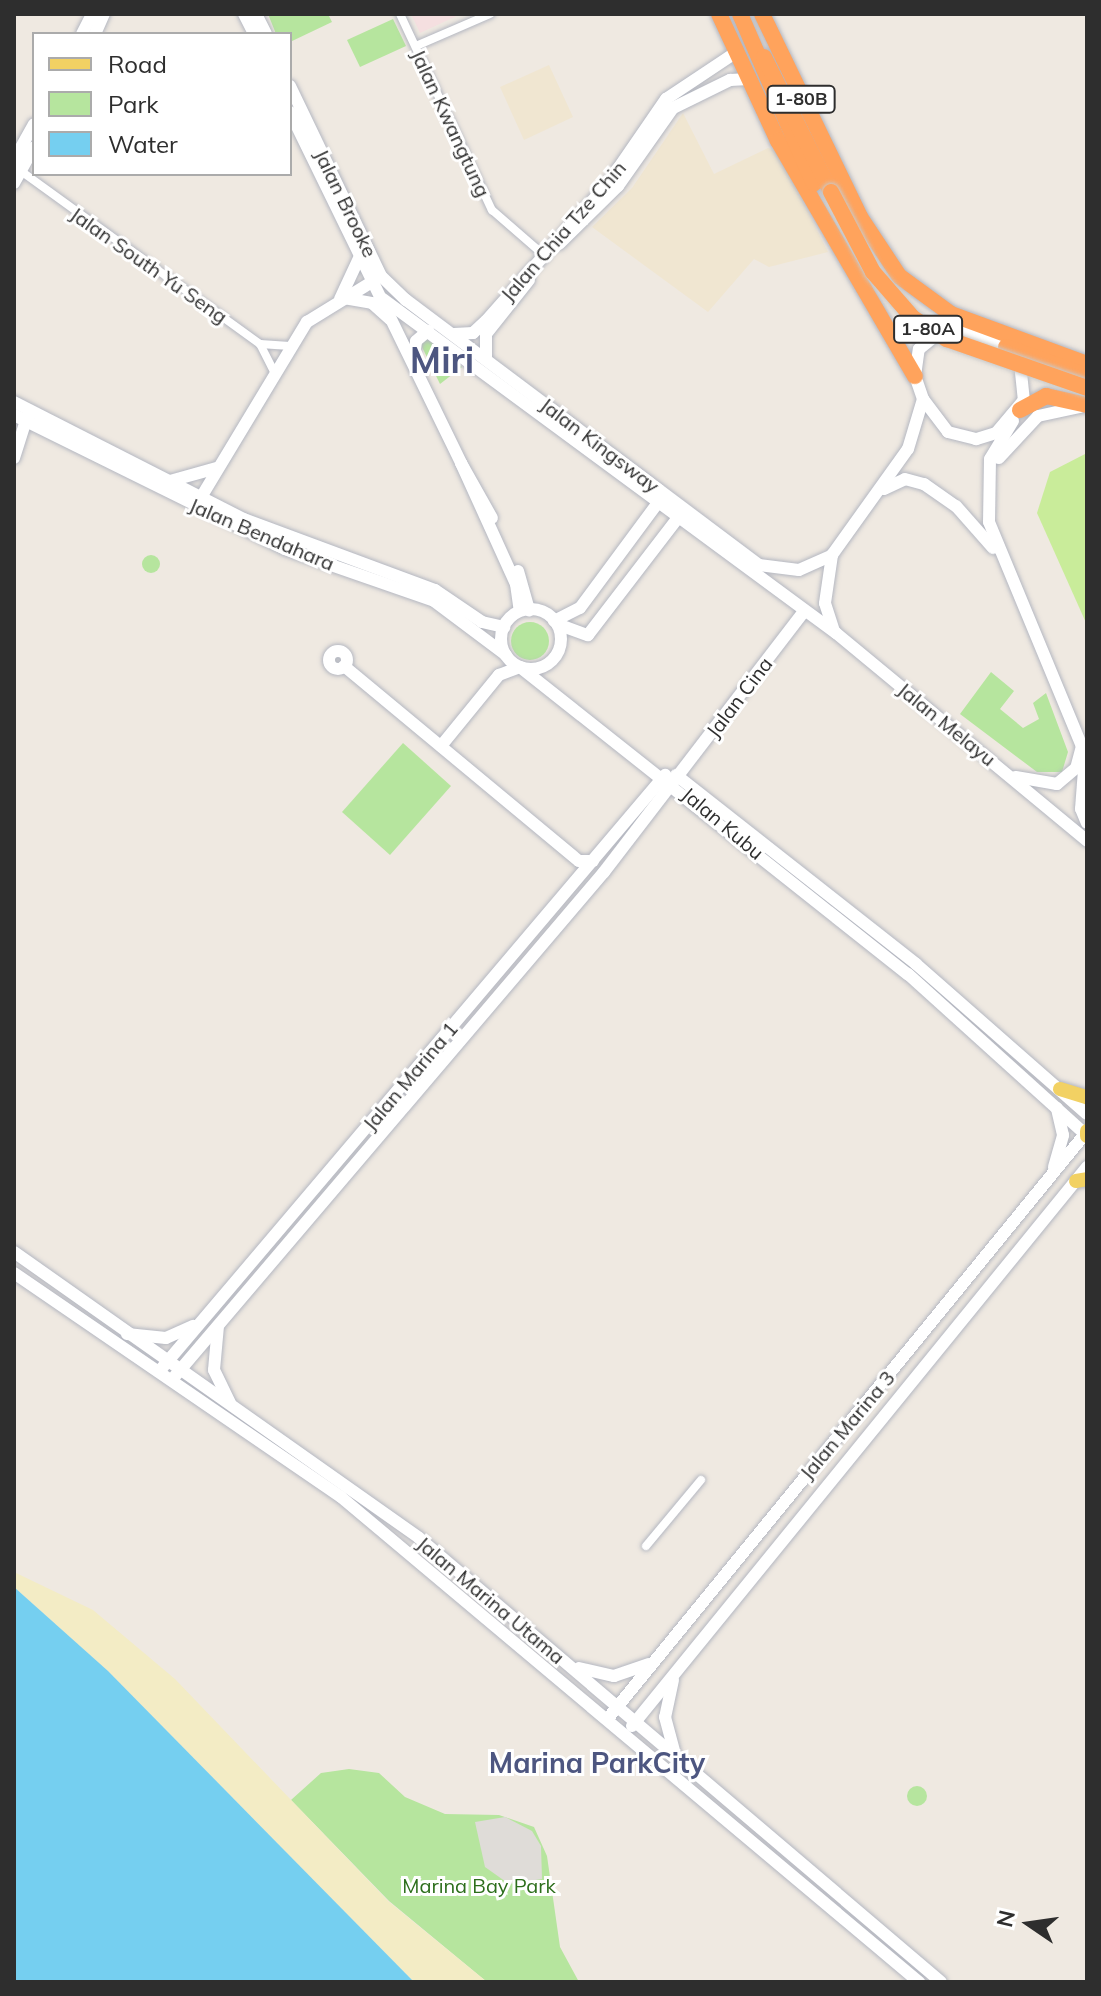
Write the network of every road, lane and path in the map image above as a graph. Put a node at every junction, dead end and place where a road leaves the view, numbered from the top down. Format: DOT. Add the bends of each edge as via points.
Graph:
graph roads {
  1 [pos="92,14"];
  2 [pos="244,14"];
  3 [pos="256,14"];
  4 [pos="400,14"];
  5 [pos="490,14"];
  6 [pos="719,14"];
  7 [pos="742,14"];
  8 [pos="762,14"];
  9 [pos="83,32"];
  10 [pos="253,32"];
  11 [pos="265,32"];
  12 [pos="416,46"];
  13 [pos="735,53"];
  14 [pos="749,79"];
  15 [pos="292,91"];
  16 [pos="292,116"];
  17 [pos="654,123"];
  18 [pos="32,129"];
  19 [pos="32,150"];
  20 [pos="16,170"];
  21 [pos="837,188"];
  22 [pos="842,252"];
  23 [pos="543,255"];
  24 [pos="359,258"];
  25 [pos="376,280"];
  26 [pos="340,299"];
  27 [pos="383,299"];
  28 [pos="949,325"];
  29 [pos="397,329"];
  30 [pos="428,331"];
  31 [pos="454,334"];
  32 [pos="260,344"];
  33 [pos="290,346"];
  34 [pos="1004,346"];
  35 [pos="486,359"];
  36 [pos="413,362"];
  37 [pos="1087,364"];
  38 [pos="274,372"];
  39 [pos="915,376"];
  40 [pos="1087,376"];
  41 [pos="1087,388"];
  42 [pos="923,399"];
  43 [pos="1087,406"];
  44 [pos="19,412"];
  45 [pos="1016,416"];
  46 [pos="49,433"];
  47 [pos="16,454"];
  48 [pos="219,467"];
  49 [pos="167,481"];
  50 [pos="986,487"];
  51 [pos="878,493"];
  52 [pos="662,497"];
  53 [pos="198,502"];
  54 [pos="229,512"];
  55 [pos="682,512"];
  56 [pos="832,555"];
  57 [pos="998,555"];
  58 [pos="524,610"];
  59 [pos="804,611"];
  60 [pos="556,623"];
  61 [pos="504,627"];
  62 [pos="836,633"];
  63 [pos="506,655"];
  64 [pos="344,666"];
  65 [pos="520,667"];
  66 [pos="441,746"];
  67 [pos="1082,746"];
  68 [pos="1007,773"];
  69 [pos="674,778"];
  70 [pos="1087,823"];
  71 [pos="1087,841"];
  72 [pos="593,861"];
  73 [pos="1060,1089"];
  74 [pos="1087,1097"];
  75 [pos="1057,1107"];
  76 [pos="1087,1114"];
  77 [pos="1086,1134"];
  78 [pos="1087,1167"];
  79 [pos="1082,1180"];
  80 [pos="1048,1181"];
  81 [pos="14,1252"];
  82 [pos="14,1273"];
  83 [pos="207,1317"];
  84 [pos="218,1326"];
  85 [pos="120,1332"];
  86 [pos="166,1363"];
  87 [pos="178,1372"];
  88 [pos="156,1377"];
  89 [pos="169,1385"];
  90 [pos="233,1407"];
  91 [pos="701,1480"];
  92 [pos="646,1546"];
  93 [pos="562,1660"];
  94 [pos="654,1660"];
  95 [pos="674,1677"];
  96 [pos="618,1705"];
  97 [pos="609,1717"];
  98 [pos="636,1721"];
  99 [pos="627,1732"];
  100 [pos="675,1753"];
  101 [pos="919,1982"];
  102 [pos="941,1982"];
  1 -- 9 [label="street"];
  2 -- 10 [label="street"];
  3 -- 11 [label="street"];
  4 -- 12 [label="street, Jalan Kwangtung"];
  5 -- 12 [label="street"];
  6 -- 13 [label="highway"];
  7 -- 21 [label="highway, 1-80A"];
  7 -- 22 [label="highway"];
  8 -- 21 [label="highway, 1-80B"];
  12 -- 23 [label="street, Jalan Kwangtung" via="492,210"];
  13 -- 14 [label="highway"];
  13 -- 17 [label="street, Jalan Chia Tze Chin" via="666,99"];
  14 -- 17 [label="street, Jalan Chia Tze Chin" via="691,98"];
  14 -- 22 [label="highway"];
  15 -- 25 [label="street, Jalan Brooke"];
  16 -- 24 [label="street, Jalan Brooke"];
  17 -- 23 [label="street, Jalan Chia Tze Chin" via="618,186"];
  18 -- 20 [label="street"];
  19 -- 20 [label="street"];
  20 -- 32 [label="street, Jalan South Yu Seng"];
  21 -- 28 [label="highway, 1-80B" via="877,260 916,303"];
  21 -- 37 [label="highway, 1-80B" via="882,254 919,293 973,323"];
  21 -- 41 [label="highway, 1-80A, bridge" via="881,284 920,323"];
  22 -- 39 [label="highway"];
  23 -- 31 [label="street, Jalan Chia Tze Chin" via="478,329"];
  23 -- 35 [label="street, Jalan Chia Tze Chin" via="486,334"];
  24 -- 25 [label="street, Jalan Brooke"];
  24 -- 26 [label="street"];
  25 -- 26 [label="street"];
  25 -- 27 [label="street"];
  25 -- 31 [label="street, Jalan Kingsway"];
  26 -- 29 [label="street" via="372,303"];
  26 -- 33 [label="street" via="316,313"];
  27 -- 29 [label="street"];
  27 -- 30 [label="street, Jalan Kingsway"];
  28 -- 34 [label="street"];
  28 -- 39 [label="street" via="922,342"];
  29 -- 36 [label="street"];
  30 -- 36 [label="street" via="416,341"];
  30 -- 52 [label="street, Jalan Kingsway"];
  31 -- 35 [label="street, Jalan Kingsway"];
  32 -- 33 [label="street"];
  32 -- 38 [label="street, Jalan South Yu Seng"];
  33 -- 38 [label="street"];
  34 -- 40 [label="highway"];
  34 -- 45 [label="street" via="1024,376"];
  35 -- 52 [label="street, Jalan Kingsway"];
  36 -- 58 [label="street" via="530,596"];
  38 -- 48 [label="street"];
  39 -- 42 [label="street"];
  42 -- 45 [label="street" via="938,424 961,438 996,433"];
  42 -- 51 [label="street" via="908,449"];
  43 -- 45 [label="highway" via="1046,396"];
  43 -- 50 [label="street" via="1030,420 1001,453"];
  44 -- 46 [label="street, Jalan Bendahara"];
  44 -- 47 [label="street"];
  44 -- 49 [label="street, Jalan Bendahara"];
  45 -- 50 [label="street" via="990,459"];
  46 -- 47 [label="street"];
  46 -- 53 [label="street, Jalan Bendahara"];
  48 -- 49 [label="street"];
  48 -- 53 [label="street"];
  48 -- 54 [label="street" via="217,491"];
  49 -- 53 [label="street, Jalan Bendahara"];
  50 -- 57 [label="street"];
  51 -- 56 [label="street"];
  51 -- 57 [label="street" via="905,479 924,484 956,506"];
  52 -- 55 [label="street, Jalan Kingsway"];
  52 -- 60 [label="street" via="580,608"];
  53 -- 54 [label="street, Jalan Bendahara"];
  53 -- 63 [label="street, Jalan Bendahara" via="285,549 434,601"];
  54 -- 61 [label="street, Jalan Bendahara" via="435,590 482,622"];
  55 -- 56 [label="street, Jalan Kingsway" via="768,569 799,570"];
  55 -- 59 [label="street, Jalan Kingsway"];
  55 -- 60 [label="street" via="588,635"];
  56 -- 62 [label="street" via="825,603"];
  57 -- 67 [label="street"];
  58 -- 60 [label="street"];
  58 -- 61 [label="street"];
  59 -- 62 [label="street, Jalan Melayu"];
  59 -- 69 [label="street, Jalan Cina"];
  60 -- 65 [label="street" via="555,656 538,669"];
  61 -- 63 [label="street"];
  62 -- 68 [label="street, Jalan Melayu"];
  63 -- 65 [label="street"];
  64 -- 66 [label="street"];
  65 -- 66 [label="street" via="499,675"];
  65 -- 69 [label="street"];
  66 -- 72 [label="street" via="579,861"];
  67 -- 68 [label="street" via="1076,768 1057,784"];
  67 -- 70 [label="street"];
  68 -- 71 [label="street, Jalan Melayu"];
  69 -- 72 [label="street, Jalan Marina 1"];
  69 -- 73 [label="street, Jalan Kubu"];
  69 -- 75 [label="street, Jalan Kubu"];
  69 -- 84 [label="street, Jalan Marina 1"];
  72 -- 83 [label="street, Jalan Marina 1"];
  73 -- 74 [label="main road"];
  73 -- 76 [label="street, Jalan Kubu"];
  75 -- 77 [label="street, Jalan Kubu"];
  75 -- 80 [label="street" via="1063,1135"];
  77 -- 80 [label="street, Jalan Marina 3"];
  78 -- 79 [label="street, Jalan Marina 3"];
  79 -- 95 [label="street, Jalan Marina 3"];
  80 -- 94 [label="street, Jalan Marina 3"];
  81 -- 85 [label="street, Jalan Marina Utama"];
  82 -- 88 [label="street, Jalan Marina Utama"];
  83 -- 85 [label="street" via="166,1338"];
  83 -- 86 [label="street, Jalan Marina 1"];
  84 -- 87 [label="street, Jalan Marina 1"];
  84 -- 90 [label="street" via="214,1370"];
  85 -- 86 [label="street, Jalan Marina Utama"];
  86 -- 87 [label="street, Jalan Marina Utama"];
  86 -- 88 [label="street, Jalan Marina 1"];
  87 -- 89 [label="street, Jalan Marina 1"];
  87 -- 90 [label="street, Jalan Marina Utama"];
  88 -- 89 [label="street, Jalan Marina Utama"];
  89 -- 97 [label="street, Jalan Marina Utama" via="341,1497"];
  90 -- 93 [label="street, Jalan Marina Utama" via="419,1538"];
  91 -- 92 [label="street"];
  93 -- 94 [label="street" via="614,1676"];
  93 -- 96 [label="street, Jalan Marina Utama"];
  94 -- 96 [label="street, Jalan Marina 3"];
  95 -- 98 [label="street, Jalan Marina 3"];
  95 -- 100 [label="street" via="665,1717"];
  96 -- 97 [label="street, Jalan Marina 3"];
  96 -- 98 [label="street, Jalan Marina Utama"];
  97 -- 99 [label="street, Jalan Marina Utama"];
  98 -- 99 [label="street, Jalan Marina 3"];
  98 -- 100 [label="street, Jalan Marina Utama"];
  99 -- 101 [label="street, Jalan Marina Utama"];
  100 -- 102 [label="street, Jalan Marina Utama"];
}
